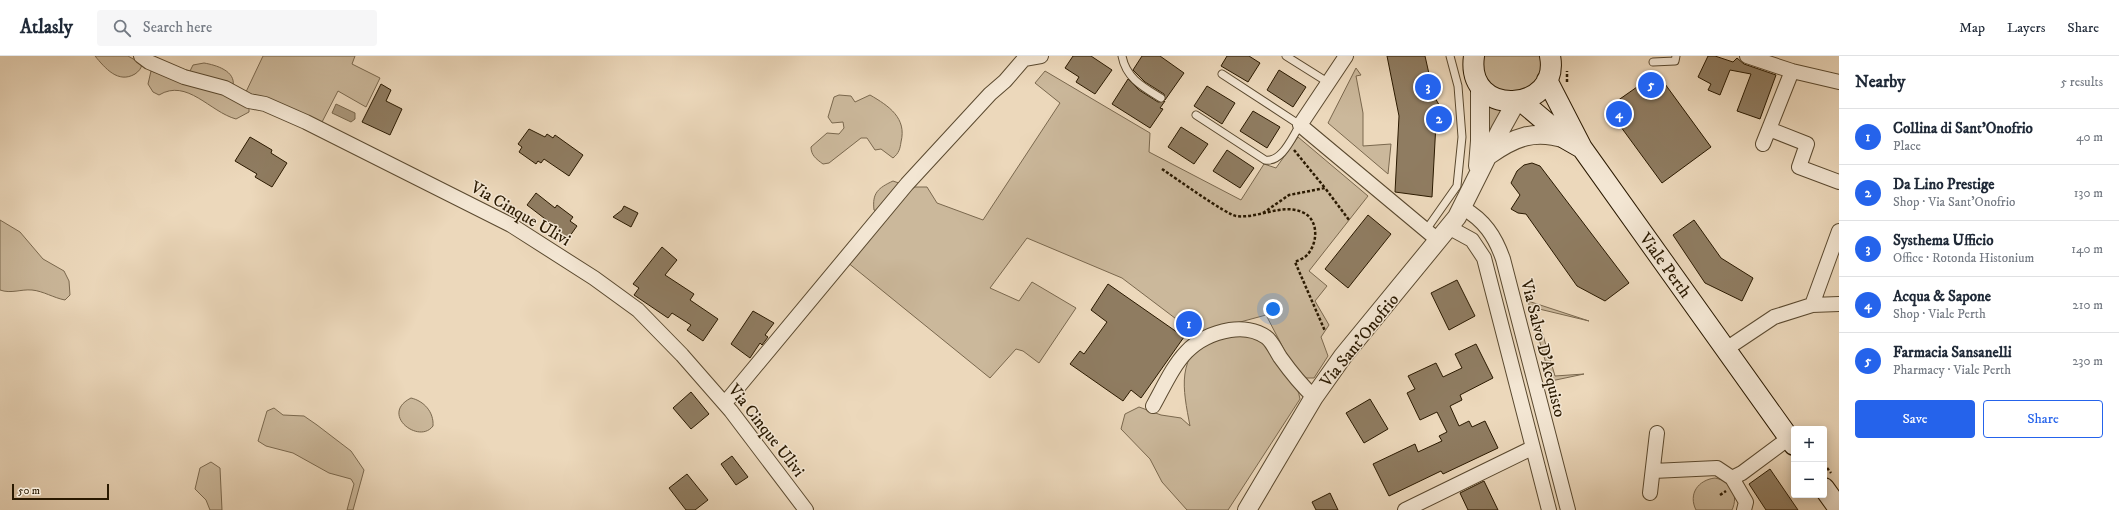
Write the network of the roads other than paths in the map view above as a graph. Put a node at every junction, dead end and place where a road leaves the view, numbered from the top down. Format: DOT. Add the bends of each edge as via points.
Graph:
graph roads {
  1 [pos="141,56"];
  2 [pos="1041,56"];
  3 [pos="1122,56"];
  4 [pos="1286,56"];
  5 [pos="1346,56"];
  6 [pos="1450,56"];
  7 [pos="1550,56"];
  8 [pos="1747,56"];
  9 [pos="1673,58"];
  10 [pos="1472,59"];
  11 [pos="1653,62"];
  12 [pos="1792,71"];
  13 [pos="1222,74"];
  14 [pos="1547,80"];
  15 [pos="1839,82"];
  16 [pos="1329,83"];
  17 [pos="1480,86"];
  18 [pos="1161,98"];
  19 [pos="1519,102"];
  20 [pos="1196,115"];
  21 [pos="1300,125"];
  22 [pos="1769,129"];
  23 [pos="1574,144"];
  24 [pos="1763,144"];
  25 [pos="1488,155"];
  26 [pos="1478,175"];
  27 [pos="1839,182"];
  28 [pos="1463,208"];
  29 [pos="1426,230"];
  30 [pos="1839,231"];
  31 [pos="1444,234"];
  32 [pos="1839,304"];
  33 [pos="1812,305"];
  34 [pos="1726,349"];
  35 [pos="1535,384"];
  36 [pos="1517,388"];
  37 [pos="1314,396"];
  38 [pos="725,404"];
  39 [pos="1153,406"];
  40 [pos="1657,433"];
  41 [pos="1791,442"];
  42 [pos="1532,448"];
  43 [pos="1653,471"];
  44 [pos="1732,478"];
  45 [pos="1827,492"];
  46 [pos="1650,493"];
  47 [pos="1839,509"];
  48 [pos="806,510"];
  49 [pos="1247,510"];
  50 [pos="1405,510"];
  51 [pos="1549,510"];
  52 [pos="1568,510"];
  53 [pos="1744,510"];
  1 -- 38 [label="street, Via Cinque Ulivi" via="184,77 225,88 249,101 265,104 306,122 511,225 638,310"];
  2 -- 38 [label="street" via="1024,59 912,178"];
  3 -- 18 [label="lane" via="1126,70 1133,80"];
  4 -- 16 [label="lane"];
  5 -- 16 [label="street"];
  6 -- 29 [label="lane" via="1458,86 1462,137 1457,186"];
  7 -- 14 [label="main road"];
  8 -- 12 [label="street"];
  9 -- 11 [label="lane"];
  10 -- 17 [label="main road"];
  12 -- 15 [label="street"];
  12 -- 22 [label="street"];
  13 -- 21 [label="lane"];
  14 -- 19 [label="main road" via="1541,90"];
  14 -- 23 [label="main road, Viale Perth"];
  16 -- 21 [label="street"];
  17 -- 19 [label="main road" via="1496,99"];
  17 -- 26 [label="street, Via Sant'Onofrio"];
  19 -- 23 [label="main road, Viale Perth"];
  19 -- 25 [label="street, Via Sant'Onofrio"];
  20 -- 21 [label="lane" via="1265,160 1276,159"];
  21 -- 29 [label="street, Via Salvo D'Acquisto"];
  22 -- 24 [label="street"];
  22 -- 27 [label="street" via="1807,144 1799,167"];
  23 -- 25 [label="street" via="1550,134 1538,134 1514,138"];
  23 -- 34 [label="main road, Viale Perth"];
  25 -- 26 [label="street, Via Sant'Onofrio"];
  26 -- 28 [label="street, Via Sant'Onofrio"];
  28 -- 31 [label="street, Via Sant'Onofrio"];
  28 -- 35 [label="street, Via Salvo D'Acquisto" via="1483,222 1498,246"];
  29 -- 31 [label="street, Via Salvo D'Acquisto"];
  30 -- 33 [label="street"];
  31 -- 36 [label="street, Via Salvo D'Acquisto" via="1472,240 1484,258"];
  31 -- 37 [label="street, Via Sant'Onofrio"];
  32 -- 33 [label="street"];
  33 -- 34 [label="street" via="1774,317"];
  34 -- 41 [label="main road, Viale Perth"];
  35 -- 36 [label="street"];
  35 -- 52 [label="street, Via Salvo D'Acquisto"];
  36 -- 42 [label="street, Via Salvo D'Acquisto"];
  37 -- 39 [label="street" via="1292,374 1266,337 1253,331 1238,329 1200,340 1191,346 1176,365"];
  37 -- 49 [label="street, Via Sant'Onofrio"];
  38 -- 48 [label="street, Via Cinque Ulivi"];
  40 -- 43 [label="street"];
  41 -- 44 [label="street"];
  42 -- 50 [label="street"];
  42 -- 51 [label="street, Via Salvo D'Acquisto"];
  43 -- 44 [label="street" via="1717,468"];
  43 -- 46 [label="street"];
  44 -- 53 [label="street" via="1746,502"];
  45 -- 47 [label="main road"];
}
